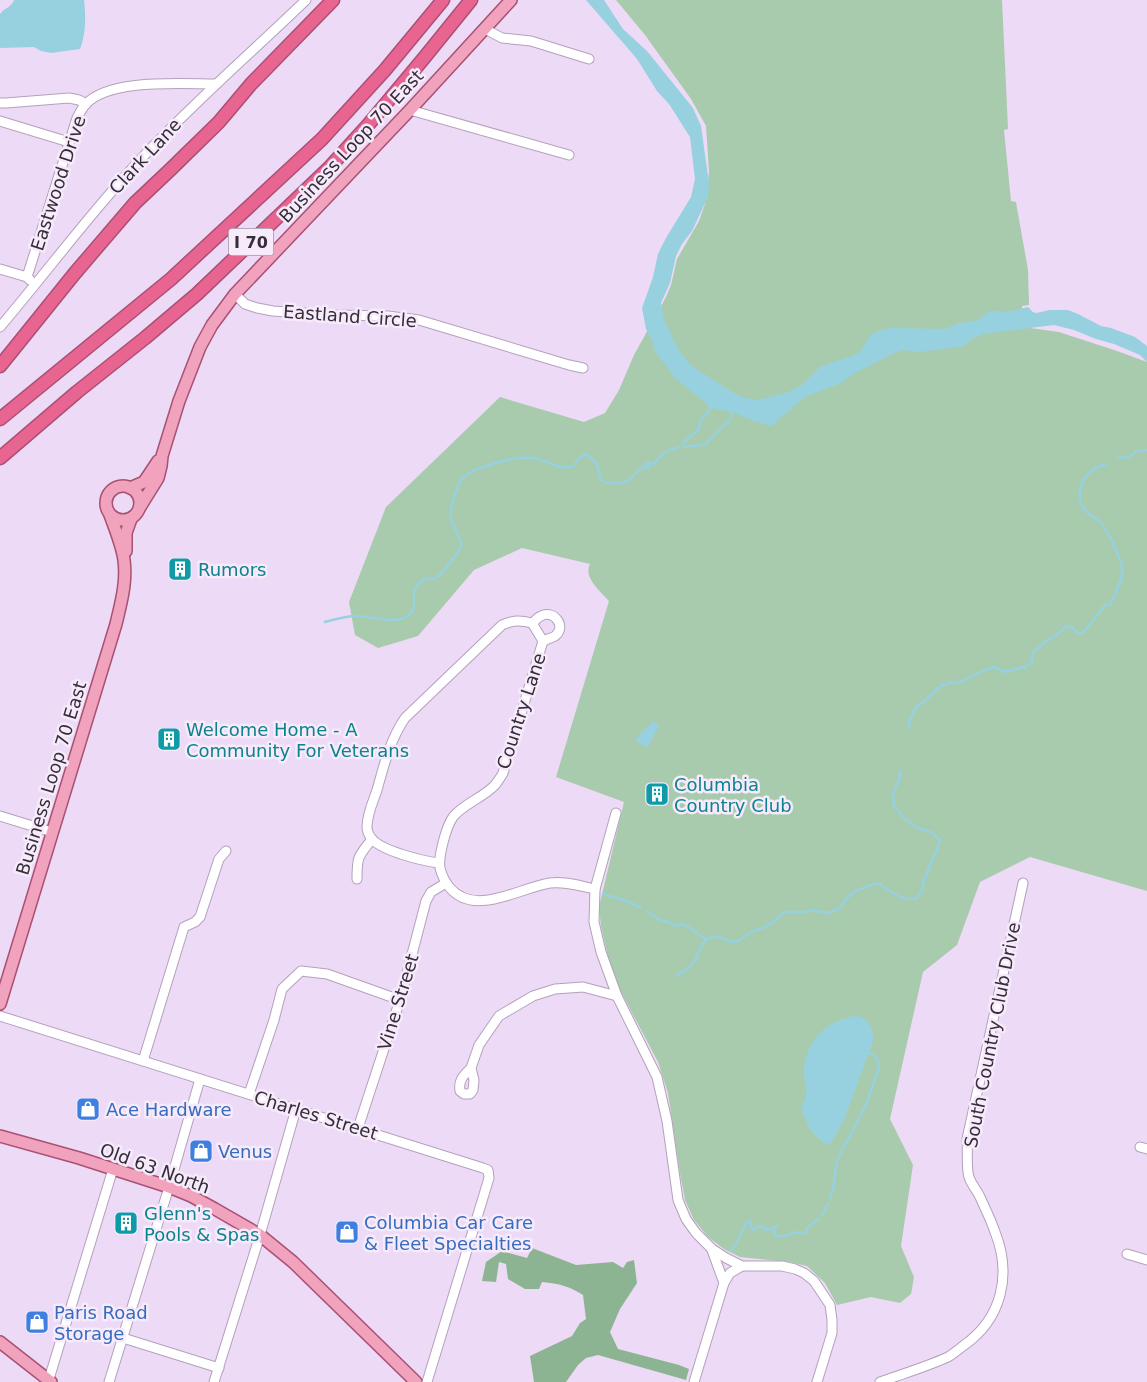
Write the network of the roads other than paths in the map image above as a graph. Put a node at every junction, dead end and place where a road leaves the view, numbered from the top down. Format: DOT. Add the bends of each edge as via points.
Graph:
graph roads {
  1 [pos="306,0"];
  2 [pos="333,0"];
  3 [pos="443,0"];
  4 [pos="471,0"];
  5 [pos="512,0"];
  6 [pos="485,29"];
  7 [pos="589,60"];
  8 [pos="216,84"];
  9 [pos="0,103"];
  10 [pos="86,104"];
  11 [pos="410,110"];
  12 [pos="0,121"];
  13 [pos="69,142"];
  14 [pos="569,155"];
  15 [pos="0,269"];
  16 [pos="27,277"];
  17 [pos="36,285"];
  18 [pos="234,294"];
  19 [pos="0,327"];
  20 [pos="0,366"];
  21 [pos="583,368"];
  22 [pos="0,419"];
  23 [pos="162,456"];
  24 [pos="0,458"];
  25 [pos="130,488"];
  26 [pos="140,507"];
  27 [pos="110,514"];
  28 [pos="131,519"];
  29 [pos="124,560"];
  30 [pos="532,623"];
  31 [pos="543,641"];
  32 [pos="616,813"];
  33 [pos="0,816"];
  34 [pos="52,832"];
  35 [pos="372,839"];
  36 [pos="226,851"];
  37 [pos="439,863"];
  38 [pos="357,879"];
  39 [pos="446,883"];
  40 [pos="1023,883"];
  41 [pos="595,888"];
  42 [pos="617,996"];
  43 [pos="400,1000"];
  44 [pos="0,1004"];
  45 [pos="0,1016"];
  46 [pos="143,1061"];
  47 [pos="471,1068"];
  48 [pos="200,1079"];
  49 [pos="249,1094"];
  50 [pos="296,1109"];
  51 [pos="358,1128"];
  52 [pos="0,1136"];
  53 [pos="27,1143"];
  54 [pos="0,1145"];
  55 [pos="113,1169"];
  56 [pos="169,1187"];
  57 [pos="260,1235"];
  58 [pos="712,1249"];
  59 [pos="1127,1254"];
  60 [pos="1147,1260"];
  61 [pos="742,1266"];
  62 [pos="724,1283"];
  63 [pos="123,1338"];
  64 [pos="0,1342"];
  65 [pos="219,1368"];
  66 [pos="50,1381"];
  67 [pos="109,1382"];
  68 [pos="214,1382"];
  69 [pos="416,1382"];
  70 [pos="427,1382"];
  71 [pos="694,1382"];
  72 [pos="817,1382"];
  73 [pos="880,1382"];
  1 -- 8 [label="street, Clark Lane"];
  2 -- 20 [label="highway" via="251,84 219,122 135,203"];
  3 -- 22 [label="highway, I 70" via="322,139 171,279"];
  4 -- 24 [label="highway, I 70" via="368,125 328,168 197,294"];
  5 -- 6 [label="main road, Business Loop 70 East"];
  6 -- 7 [label="street" via="502,38 531,41"];
  6 -- 11 [label="main road, Business Loop 70 East"];
  8 -- 10 [label="street, Eastwood Drive" via="118,87"];
  8 -- 17 [label="street, Clark Lane" via="138,162"];
  9 -- 10 [label="street" via="69,98"];
  10 -- 13 [label="street, Eastwood Drive"];
  11 -- 14 [label="street"];
  11 -- 18 [label="main road, Business Loop 70 East"];
  12 -- 13 [label="street"];
  13 -- 16 [label="street, Eastwood Drive"];
  15 -- 16 [label="street"];
  16 -- 17 [label="street"];
  17 -- 19 [label="street, Clark Lane"];
  18 -- 21 [label="street, Eastland Circle" via="245,304 265,310 420,320"];
  18 -- 23 [label="main road, Business Loop 70 East" via="200,347"];
  23 -- 25 [label="main road, Business Loop 70 East" via="148,478"];
  23 -- 26 [label="main road, Business Loop 70 East" via="158,478"];
  25 -- 26 [label="main road" via="140,499"];
  25 -- 27 [label="main road" via="122,486 109,493 106,500"];
  26 -- 28 [label="main road"];
  27 -- 28 [label="main road" via="116,519"];
  27 -- 29 [label="main road, Business Loop 70 East"];
  28 -- 29 [label="main road, Business Loop 70 East" via="126,532"];
  29 -- 34 [label="main road, Business Loop 70 East" via="125,580 116,624"];
  30 -- 31 [label="street, Country Lane"];
  30 -- 31 [label="street" via="546,614 558,620 559,631"];
  30 -- 35 [label="street" via="512,620 502,625 405,718 391,743 368,817 367,830"];
  31 -- 37 [label="street, Country Lane" via="503,773 494,786 454,816 446,828"];
  32 -- 41 [label="street"];
  33 -- 34 [label="street"];
  34 -- 44 [label="main road, Business Loop 70 East"];
  35 -- 37 [label="street" via="385,848"];
  35 -- 38 [label="street" via="357,862"];
  36 -- 46 [label="street" via="219,859 200,917 184,927"];
  37 -- 39 [label="street"];
  39 -- 41 [label="street" via="456,896 471,901 485,901 550,883"];
  39 -- 43 [label="street, Vine Street" via="431,892 426,901"];
  40 -- 73 [label="street, South Country Club Drive" via="968,1139 968,1176 980,1196 1001,1253 1003,1284 999,1299 988,1322 971,1341 949,1356"];
  41 -- 42 [label="street" via="594,922"];
  42 -- 47 [label="street" via="583,987 555,989 533,996 499,1016 479,1045"];
  42 -- 58 [label="street" via="657,1077 678,1200 686,1219"];
  43 -- 49 [label="street" via="326,974 301,971 282,989"];
  43 -- 51 [label="street, Vine Street"];
  45 -- 46 [label="street, Charles Street"];
  46 -- 48 [label="street, Charles Street"];
  48 -- 49 [label="street, Charles Street"];
  48 -- 56 [label="street"];
  49 -- 50 [label="street, Charles Street"];
  50 -- 51 [label="street, Charles Street"];
  50 -- 57 [label="street"];
  51 -- 70 [label="street, Charles Street" via="488,1170 489,1178"];
  52 -- 53 [label="main road, Old 63 North"];
  53 -- 54 [label="main road"];
  53 -- 55 [label="main road, Old 63 North"];
  55 -- 56 [label="main road, Old 63 North"];
  55 -- 66 [label="street"];
  56 -- 57 [label="main road, Old 63 North"];
  56 -- 63 [label="street"];
  57 -- 65 [label="street"];
  57 -- 69 [label="main road, Old 63 North" via="293,1262"];
  58 -- 61 [label="street"];
  58 -- 62 [label="street"];
  59 -- 60 [label="street"];
  61 -- 62 [label="street" via="730,1273"];
  61 -- 72 [label="street" via="795,1269 814,1281 824,1294 830,1306 832,1333"];
  62 -- 71 [label="street"];
  63 -- 65 [label="street"];
  63 -- 67 [label="street"];
  64 -- 66 [label="main road"];
  65 -- 68 [label="street"];
}
